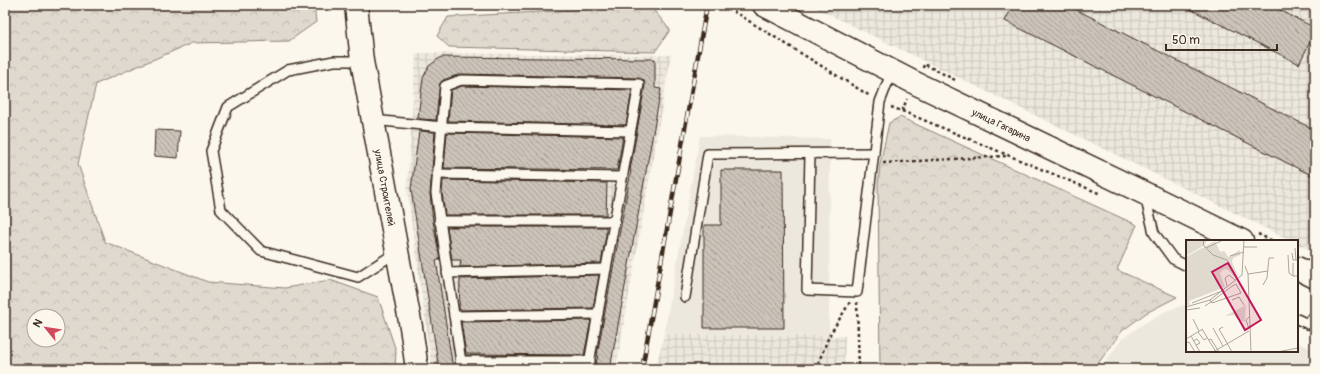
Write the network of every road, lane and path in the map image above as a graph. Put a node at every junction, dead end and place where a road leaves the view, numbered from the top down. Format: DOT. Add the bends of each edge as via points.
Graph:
graph roads {
  1 [pos="355,5"];
  2 [pos="764,5"];
  3 [pos="362,61"];
  4 [pos="892,71"];
  5 [pos="902,111"];
  6 [pos="373,120"];
  7 [pos="442,127"];
  8 [pos="630,131"];
  9 [pos="874,153"];
  10 [pos="810,154"];
  11 [pos="1008,156"];
  12 [pos="873,163"];
  13 [pos="437,174"];
  14 [pos="622,177"];
  15 [pos="1144,193"];
  16 [pos="1108,197"];
  17 [pos="439,221"];
  18 [pos="615,221"];
  19 [pos="1240,240"];
  20 [pos="397,252"];
  21 [pos="1186,266"];
  22 [pos="606,268"];
  23 [pos="1298,268"];
  24 [pos="447,273"];
  25 [pos="1315,277"];
  26 [pos="857,292"];
  27 [pos="685,297"];
  28 [pos="598,314"];
  29 [pos="454,316"];
  30 [pos="1315,316"];
  31 [pos="1298,319"];
  32 [pos="461,365"];
  33 [pos="589,365"];
  34 [pos="417,369"];
  35 [pos="816,369"];
  36 [pos="859,369"];
  1 -- 3 [label="main road, улица Строителей"];
  2 -- 4 [label="main road, улица Гагарина"];
  3 -- 6 [label="main road, улица Строителей"];
  3 -- 20 [label="lane" via="334,61 288,70 228,107 211,151 221,210 261,251 358,277"];
  4 -- 9 [label="lane" via="880,102"];
  4 -- 15 [label="main road, улица Гагарина"];
  5 -- 11 [label="path"];
  6 -- 7 [label="lane"];
  6 -- 20 [label="main road, улица Строителей"];
  7 -- 8 [label="lane"];
  7 -- 8 [label="lane" via="445,86 461,80 639,84"];
  7 -- 13 [label="lane"];
  8 -- 14 [label="lane"];
  9 -- 10 [label="lane"];
  9 -- 12 [label="lane"];
  10 -- 26 [label="lane" via="808,290"];
  10 -- 27 [label="lane" via="708,154"];
  11 -- 12 [label="path"];
  11 -- 16 [label="path"];
  12 -- 26 [label="lane"];
  13 -- 14 [label="lane"];
  13 -- 17 [label="lane"];
  14 -- 18 [label="lane"];
  15 -- 19 [label="main road, улица Гагарина"];
  15 -- 21 [label="lane" via="1154,233 1173,259"];
  17 -- 18 [label="lane"];
  17 -- 24 [label="lane"];
  18 -- 22 [label="lane"];
  20 -- 34 [label="main road, улица Строителей"];
  22 -- 24 [label="lane"];
  22 -- 28 [label="lane"];
  23 -- 25 [label="main road"];
  24 -- 29 [label="lane"];
  26 -- 35 [label="path" via="829,336"];
  26 -- 36 [label="path"];
  28 -- 29 [label="lane"];
  28 -- 33 [label="lane"];
  29 -- 32 [label="lane"];
  30 -- 31 [label="lane" via="1308,324"];
  32 -- 33 [label="lane"];
}
